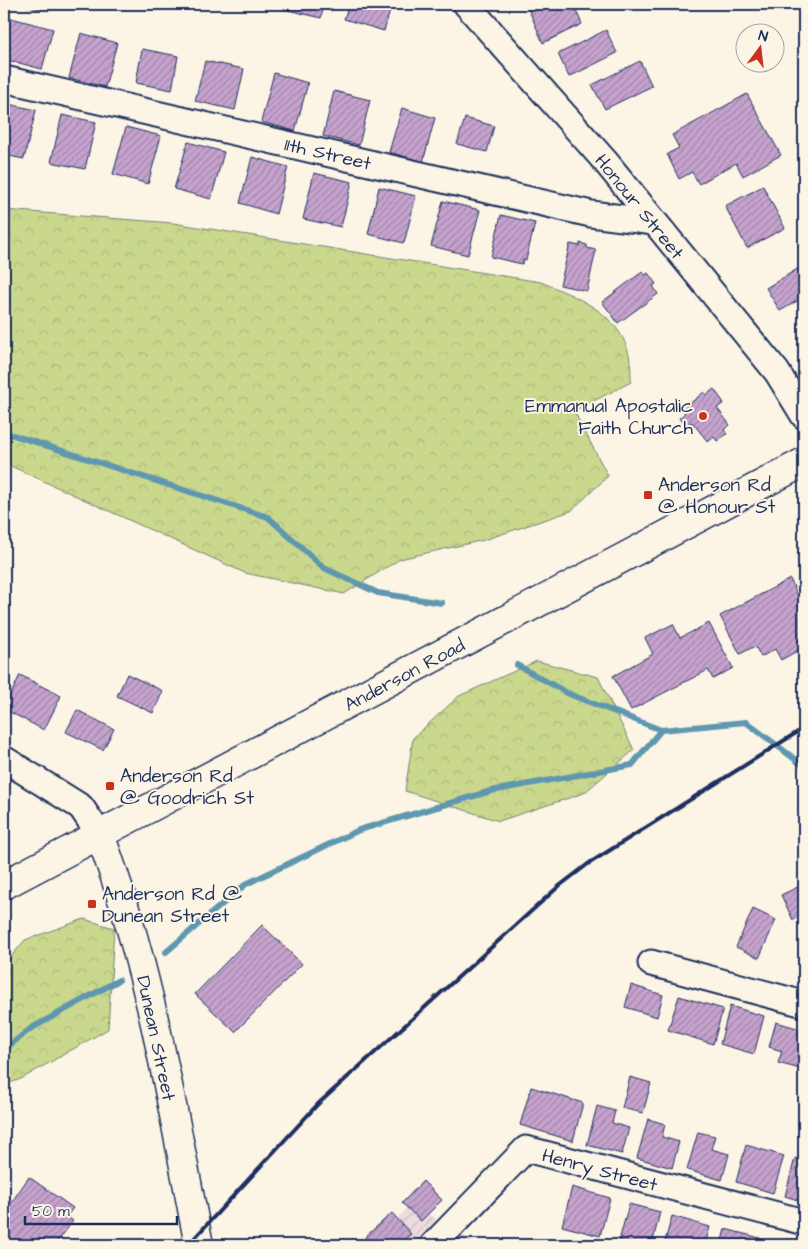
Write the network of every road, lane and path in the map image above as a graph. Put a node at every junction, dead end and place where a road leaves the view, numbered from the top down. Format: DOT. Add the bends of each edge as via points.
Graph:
graph roads {
  1 [pos="477,7"];
  2 [pos="4,78"];
  3 [pos="654,222"];
  4 [pos="804,416"];
  5 [pos="804,462"];
  6 [pos="4,759"];
  7 [pos="100,835"];
  8 [pos="4,886"];
  9 [pos="651,962"];
  10 [pos="804,1004"];
  11 [pos="804,1222"];
  12 [pos="199,1245"];
  13 [pos="433,1245"];
  1 -- 3 [label="street, Honour Street"];
  2 -- 3 [label="street, 11th Street" via="581,212"];
  3 -- 4 [label="street, Honour Street" via="777,372"];
  5 -- 7 [label="main road, Anderson Road"];
  6 -- 7 [label="street" via="81,807"];
  7 -- 8 [label="main road, Anderson Road"];
  7 -- 12 [label="main road, Dunean Street" via="147,985"];
  9 -- 10 [label="street"];
  11 -- 13 [label="street, Henry Street" via="526,1149"];
}
